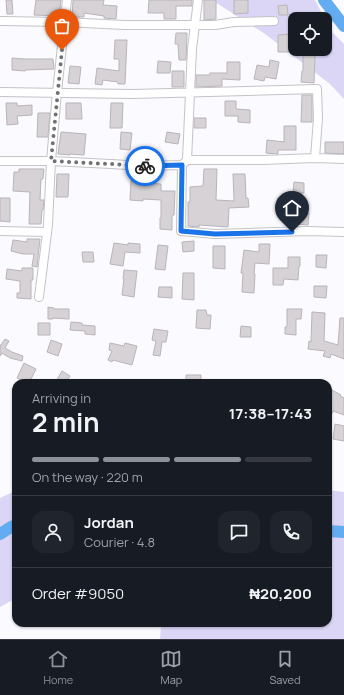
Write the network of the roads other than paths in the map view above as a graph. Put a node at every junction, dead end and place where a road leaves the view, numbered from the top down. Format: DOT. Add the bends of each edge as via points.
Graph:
graph roads {
  1 [pos="67,0"];
  2 [pos="198,0"];
  3 [pos="0,21"];
  4 [pos="274,21"];
  5 [pos="65,22"];
  6 [pos="194,25"];
  7 [pos="0,92"];
  8 [pos="57,92"];
  9 [pos="190,92"];
  10 [pos="315,158"];
  11 [pos="344,159"];
  12 [pos="0,161"];
  13 [pos="51,161"];
  14 [pos="185,163"];
  15 [pos="0,231"];
  16 [pos="47,232"];
  17 [pos="344,232"];
  18 [pos="39,297"];
  1 -- 5 [label="street"];
  2 -- 6 [label="street"];
  3 -- 5 [label="street"];
  4 -- 6 [label="street"];
  5 -- 6 [label="street"];
  5 -- 8 [label="street"];
  6 -- 9 [label="street"];
  7 -- 8 [label="street"];
  8 -- 9 [label="street"];
  8 -- 13 [label="street"];
  9 -- 10 [label="street" via="317,89"];
  9 -- 14 [label="street"];
  10 -- 11 [label="street"];
  10 -- 14 [label="street"];
  12 -- 13 [label="street"];
  13 -- 14 [label="street" via="143,166"];
  13 -- 16 [label="street"];
  14 -- 17 [label="street" via="181,231 215,234"];
  15 -- 16 [label="street"];
  16 -- 18 [label="street"];
}
